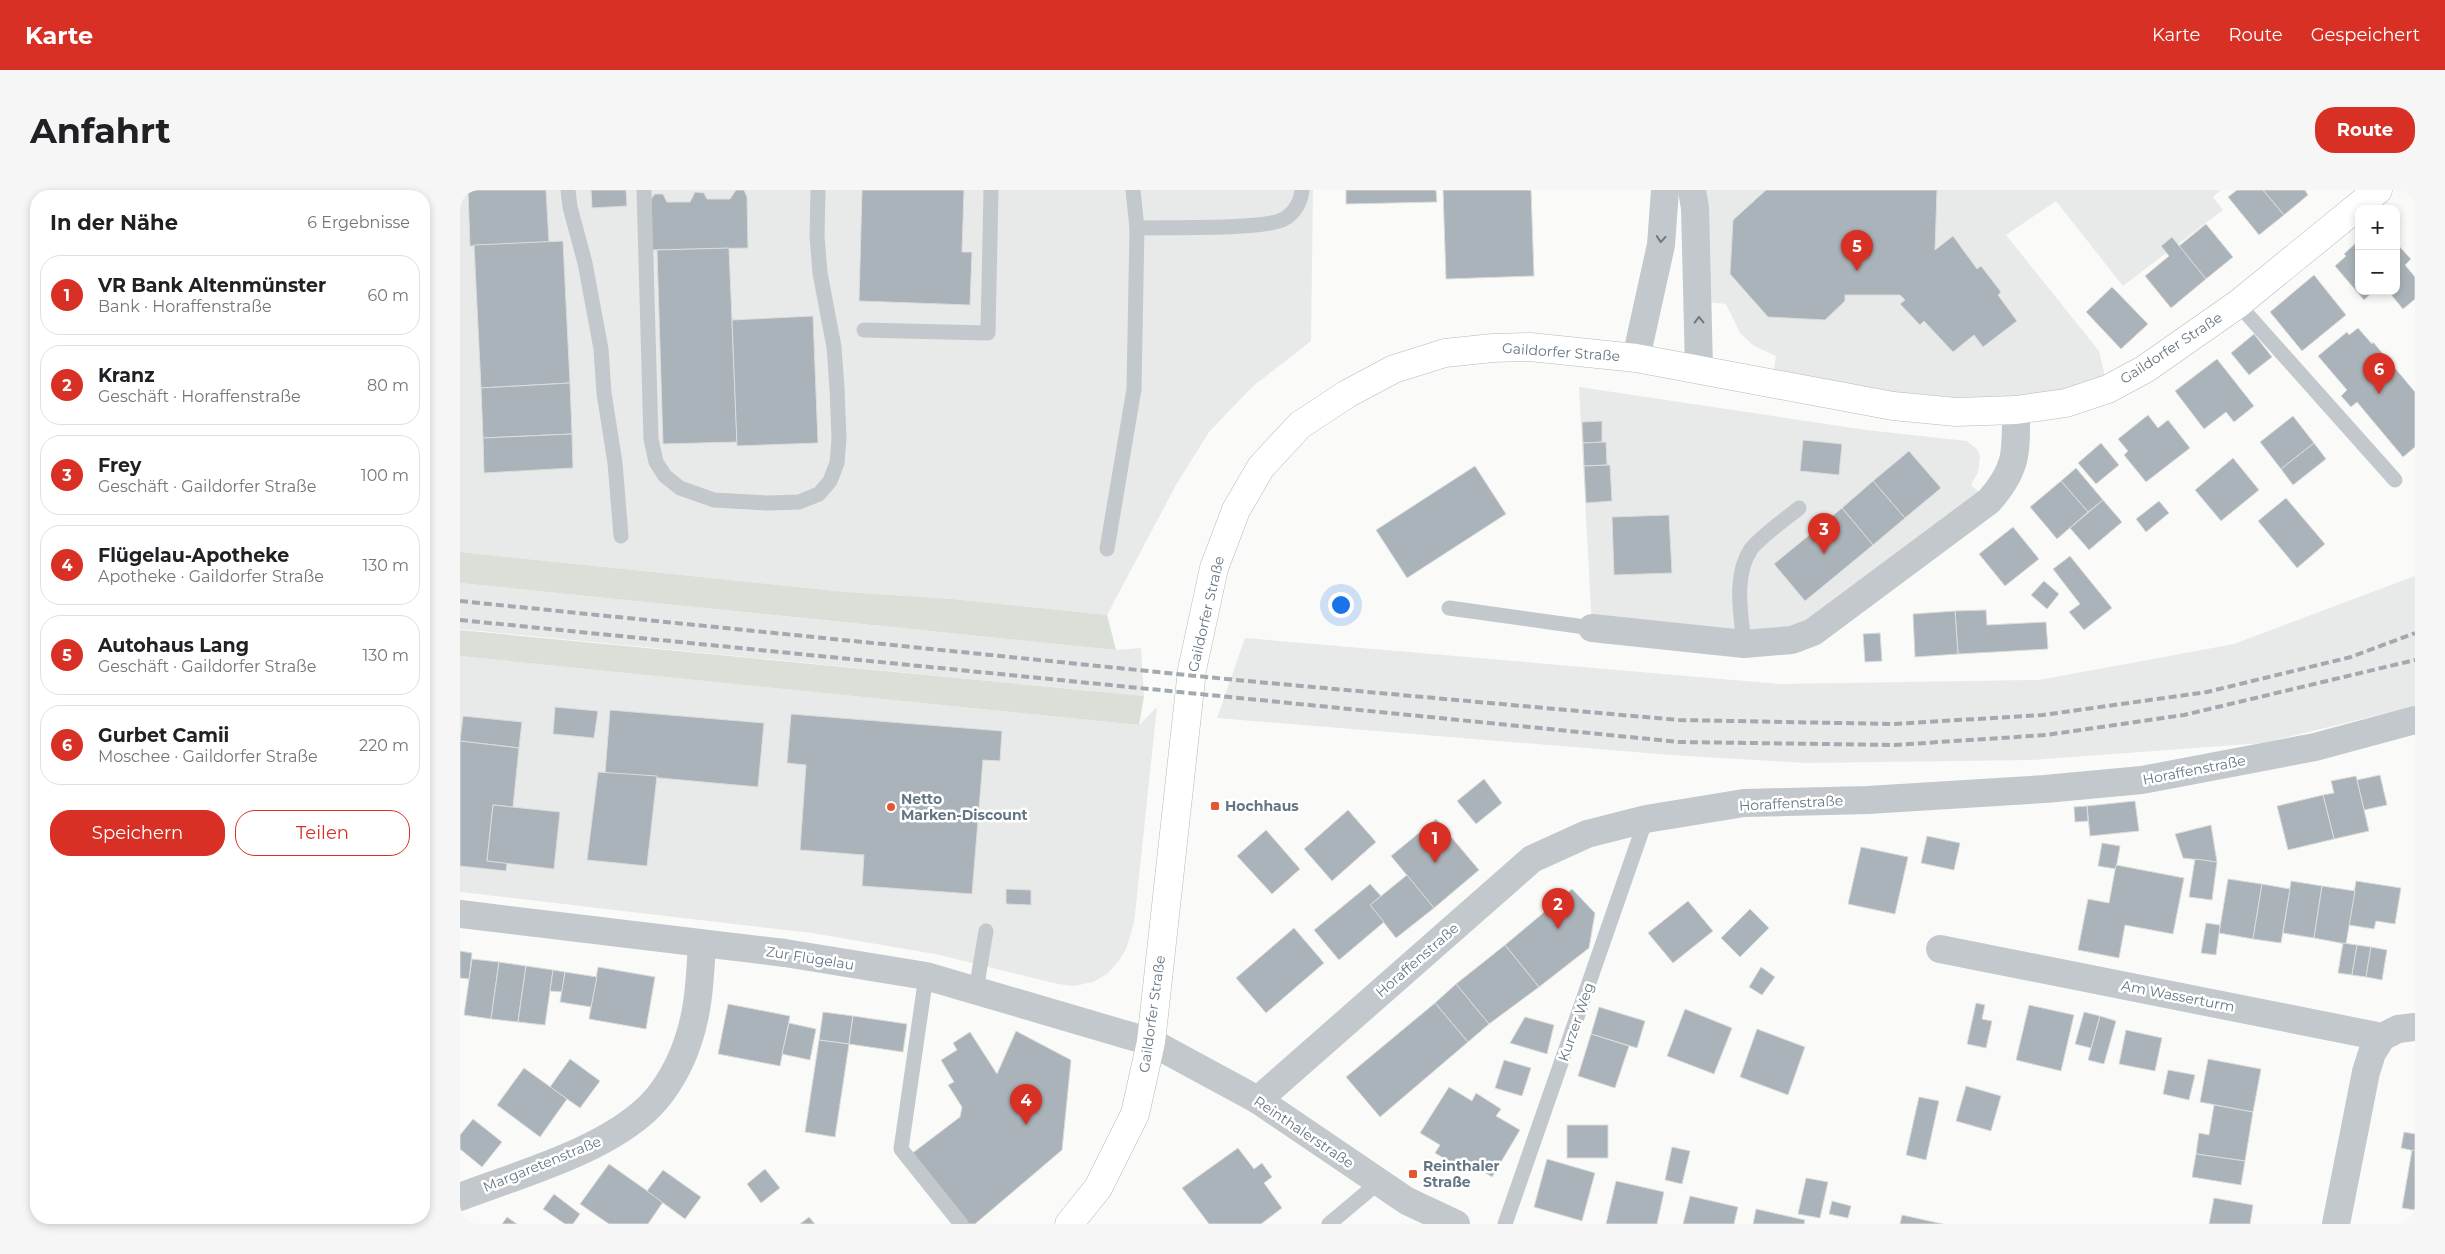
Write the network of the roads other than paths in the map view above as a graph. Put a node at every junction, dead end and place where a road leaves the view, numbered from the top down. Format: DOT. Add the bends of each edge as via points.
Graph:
graph roads {
  1 [pos="568,190"];
  2 [pos="644,190"];
  3 [pos="818,190"];
  4 [pos="990,190"];
  5 [pos="1133,190"];
  6 [pos="1302,190"];
  7 [pos="1664,190"];
  8 [pos="1692,190"];
  9 [pos="2378,190"];
  10 [pos="1137,228"];
  11 [pos="2238,304"];
  12 [pos="864,330"];
  13 [pos="1636,358"];
  14 [pos="1699,368"];
  15 [pos="2016,410"];
  16 [pos="2395,480"];
  17 [pos="1799,508"];
  18 [pos="621,536"];
  19 [pos="1107,549"];
  20 [pos="1449,608"];
  21 [pos="1592,628"];
  22 [pos="1744,644"];
  23 [pos="2415,720"];
  24 [pos="1646,819"];
  25 [pos="460,914"];
  26 [pos="986,931"];
  27 [pos="702,944"];
  28 [pos="1940,949"];
  29 [pos="926,976"];
  30 [pos="976,990"];
  31 [pos="2415,1027"];
  32 [pos="2382,1037"];
  33 [pos="1152,1042"];
  34 [pos="1258,1100"];
  35 [pos="1378,1182"];
  36 [pos="460,1197"];
  37 [pos="962,1224"];
  38 [pos="1069,1224"];
  39 [pos="1329,1224"];
  40 [pos="1456,1224"];
  41 [pos="1505,1224"];
  42 [pos="2336,1224"];
  1 -- 18 [label="lane" via="601,349"];
  2 -- 3 [label="lane" via="651,439 656,462 665,476 680,488 714,500 768,504 799,502 819,494 830,481 837,462 837,388 834,347 820,273"];
  4 -- 12 [label="lane" via="988,333"];
  5 -- 10 [label="lane"];
  6 -- 10 [label="lane" via="1297,207 1284,219 1261,224"];
  7 -- 13 [label="street, one-way" via="1661,245"];
  14 -- 8 [label="street, one-way"];
  9 -- 11 [label="main road, Gaildorfer Straße"];
  10 -- 19 [label="lane" via="1134,389"];
  11 -- 15 [label="main road, Gaildorfer Straße" via="2145,369 2108,389 2066,403"];
  11 -- 16 [label="lane"];
  13 -- 14 [label="main road, Gaildorfer Straße"];
  13 -- 33 [label="main road, Gaildorfer Straße" via="1530,347 1446,353 1394,369 1347,394 1300,425 1261,467 1236,510 1214,568 1192,670"];
  14 -- 15 [label="main road, Gaildorfer Straße" via="1893,406 1956,412"];
  15 -- 22 [label="street" via="2013,464 2004,484 1989,501 1813,632 1792,640"];
  17 -- 22 [label="lane" via="1752,548 1742,570 1740,594"];
  20 -- 21 [label="lane"];
  21 -- 22 [label="street"];
  23 -- 24 [label="street, Horaffenstraße" via="2315,747 2142,780 1888,798 1744,803"];
  24 -- 34 [label="street, Horaffenstraße" via="1588,834 1532,859"];
  24 -- 41 [label="lane, Kurzer Weg"];
  25 -- 27 [label="street, Zur Flügelau"];
  26 -- 30 [label="lane"];
  27 -- 29 [label="street, Zur Flügelau" via="784,953"];
  27 -- 36 [label="street, Margaretenstraße" via="697,1003 689,1040 677,1068 651,1105 621,1129 584,1149"];
  28 -- 32 [label="street, Am Wasserturm"];
  29 -- 30 [label="street, Zur Flügelau"];
  29 -- 37 [label="lane" via="901,1149"];
  30 -- 33 [label="street, Zur Flügelau"];
  31 -- 32 [label="street" via="2398,1029"];
  32 -- 42 [label="street" via="2372,1052 2366,1072"];
  33 -- 34 [label="street, Reinthalerstraße"];
  33 -- 38 [label="main road, Gaildorfer Straße" via="1135,1114 1098,1188"];
  34 -- 35 [label="street, Reinthalerstraße"];
  35 -- 39 [label="lane"];
  35 -- 40 [label="street, Reinthalerstraße" via="1408,1201"];
}
